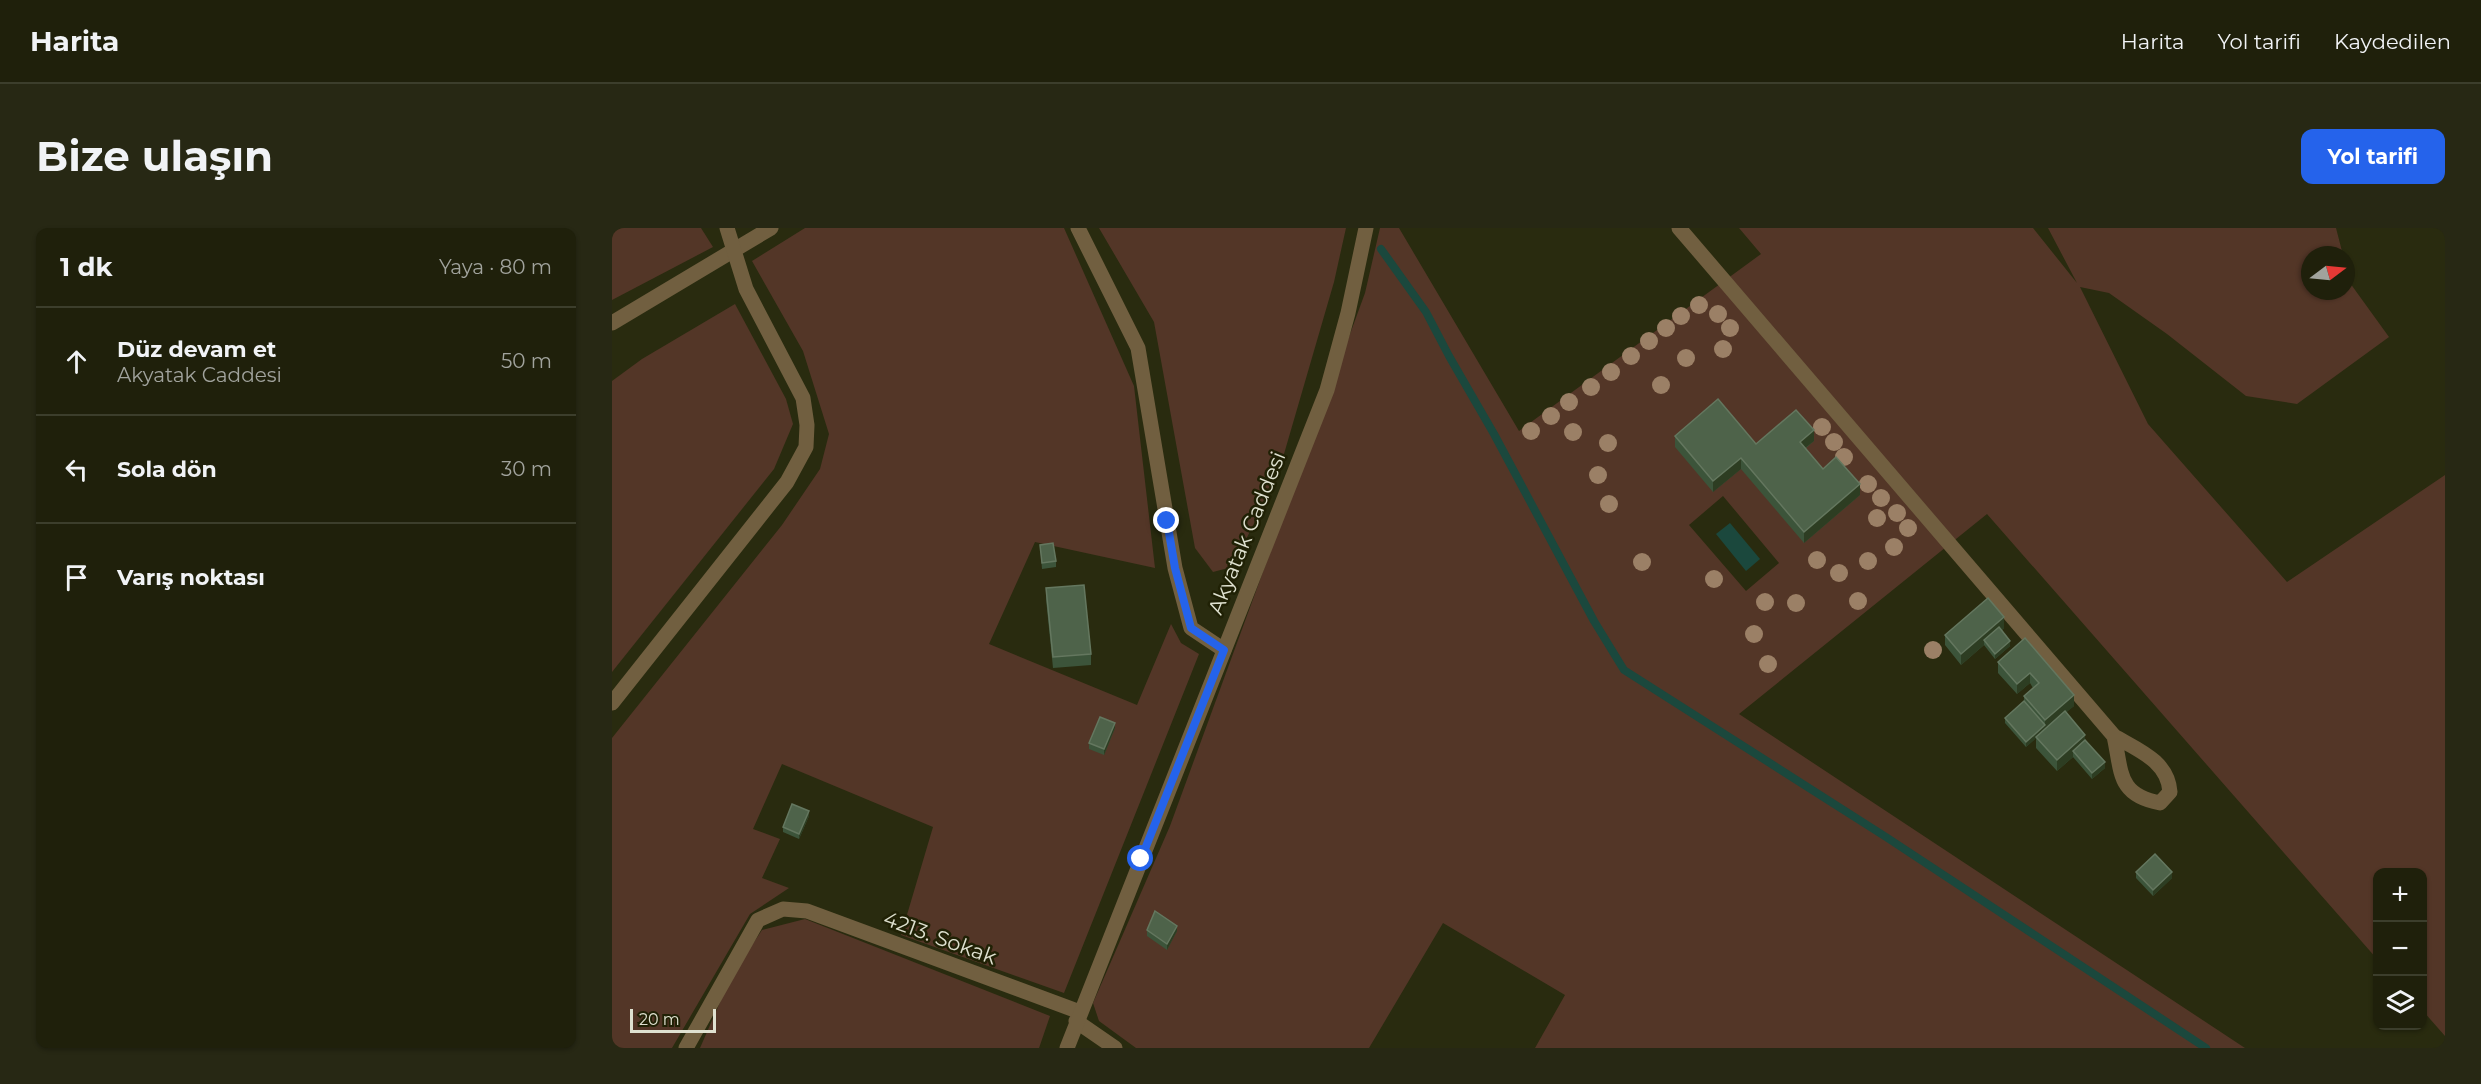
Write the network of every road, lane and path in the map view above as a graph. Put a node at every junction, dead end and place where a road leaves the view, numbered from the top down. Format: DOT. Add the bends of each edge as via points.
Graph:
graph roads {
  1 [pos="726,228"];
  2 [pos="771,228"];
  3 [pos="1078,228"];
  4 [pos="1366,228"];
  5 [pos="1679,228"];
  6 [pos="733,250"];
  7 [pos="612,323"];
  8 [pos="1224,650"];
  9 [pos="612,703"];
  10 [pos="2114,736"];
  11 [pos="1078,1017"];
  12 [pos="687,1048"];
  13 [pos="1066,1048"];
  14 [pos="1115,1048"];
  1 -- 6 [label="street"];
  2 -- 6 [label="street"];
  3 -- 8 [label="street" via="1138,348 1175,568 1191,628"];
  4 -- 8 [label="street, Akyatak Caddesi" via="1327,390"];
  5 -- 10 [label="street"];
  6 -- 7 [label="street"];
  6 -- 9 [label="street" via="746,289 803,398 806,447 787,482"];
  8 -- 11 [label="street, Akyatak Caddesi"];
  10 -- 10 [label="street" via="2165,771 2170,792 2160,803 2133,794 2124,782"];
  11 -- 12 [label="street, 4213. Sokak" via="807,911 783,909 758,920"];
  11 -- 13 [label="street, Akyatak Caddesi"];
  11 -- 14 [label="street, 4213. Sokak"];
}
